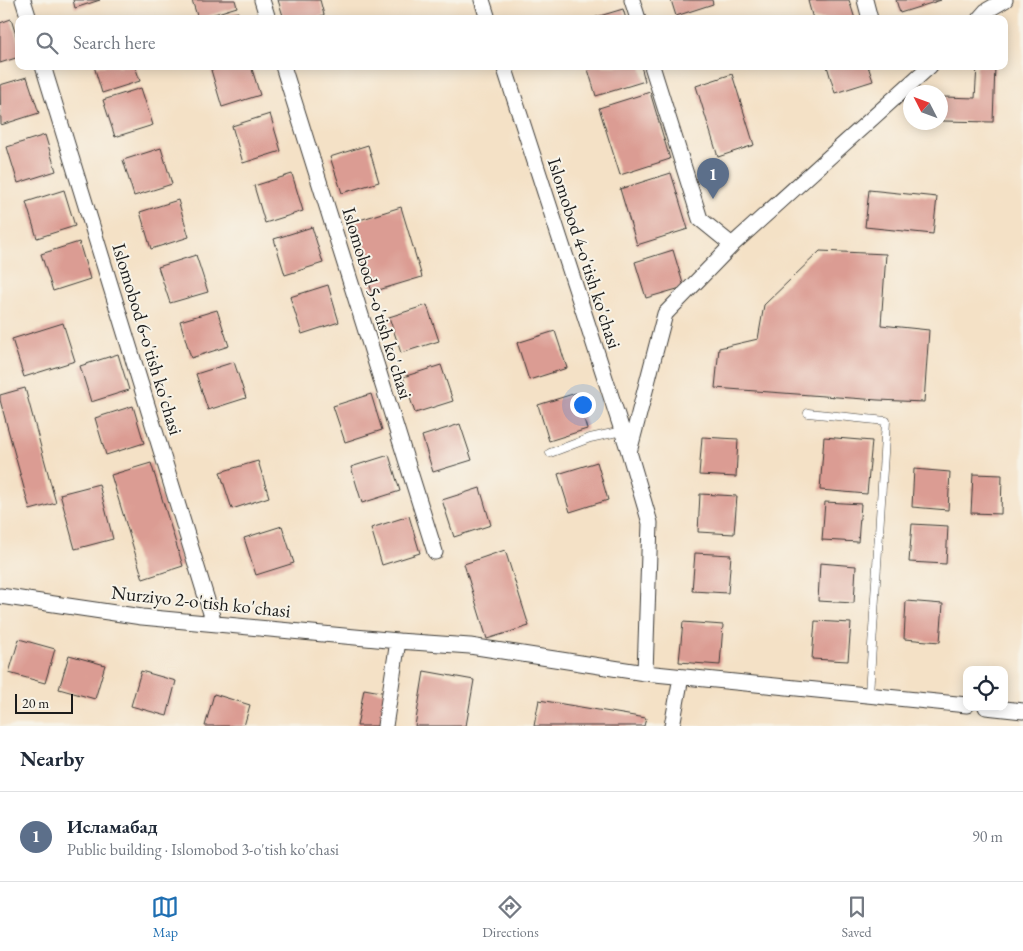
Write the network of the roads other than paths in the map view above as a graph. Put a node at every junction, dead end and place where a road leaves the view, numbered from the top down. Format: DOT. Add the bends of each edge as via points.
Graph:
graph roads {
  1 [pos="23,0"];
  2 [pos="262,0"];
  3 [pos="482,0"];
  4 [pos="632,0"];
  5 [pos="865,0"];
  6 [pos="1005,0"];
  7 [pos="28,15"];
  8 [pos="267,15"];
  9 [pos="487,15"];
  10 [pos="637,15"];
  11 [pos="869,15"];
  12 [pos="982,15"];
  13 [pos="44,70"];
  14 [pos="284,70"];
  15 [pos="505,70"];
  16 [pos="653,70"];
  17 [pos="926,70"];
  18 [pos="732,245"];
  19 [pos="808,413"];
  20 [pos="622,431"];
  21 [pos="629,452"];
  22 [pos="550,453"];
  23 [pos="435,552"];
  24 [pos="0,596"];
  25 [pos="214,623"];
  26 [pos="398,641"];
  27 [pos="645,673"];
  28 [pos="681,676"];
  29 [pos="869,694"];
  30 [pos="963,705"];
  31 [pos="1008,709"];
  32 [pos="1023,711"];
  33 [pos="385,726"];
  34 [pos="672,726"];
  1 -- 7 [label="street"];
  2 -- 8 [label="street"];
  3 -- 9 [label="street"];
  4 -- 10 [label="street"];
  5 -- 11 [label="street"];
  6 -- 12 [label="street"];
  13 -- 25 [label="street, Islomobod 6-o'tish ko'chasi"];
  14 -- 23 [label="street, Islomobod 5-o'tish ko'chasi"];
  15 -- 20 [label="street, Islomobod 4-o'tish ko'chasi"];
  16 -- 18 [label="street" via="700,219"];
  17 -- 18 [label="street"];
  18 -- 21 [label="street" via="665,314"];
  19 -- 29 [label="lane" via="886,420"];
  20 -- 21 [label="street, Islomobod 4-o'tish ko'chasi"];
  20 -- 22 [label="lane" via="590,438"];
  21 -- 27 [label="street, Islomobod 4-o'tish ko'chasi" via="650,523"];
  24 -- 25 [label="street, Nurziyo 2-o'tish ko'chasi" via="142,617"];
  25 -- 26 [label="street, Nurziyo 2-o'tish ko'chasi"];
  26 -- 27 [label="street, Nurziyo 2-o'tish ko'chasi" via="470,646"];
  26 -- 33 [label="street"];
  27 -- 28 [label="street, Nurziyo 2-o'tish ko'chasi"];
  28 -- 29 [label="street, Nurziyo 2-o'tish ko'chasi"];
  28 -- 34 [label="street"];
  29 -- 30 [label="street, Nurziyo 2-o'tish ko'chasi"];
  31 -- 32 [label="street"];
}
